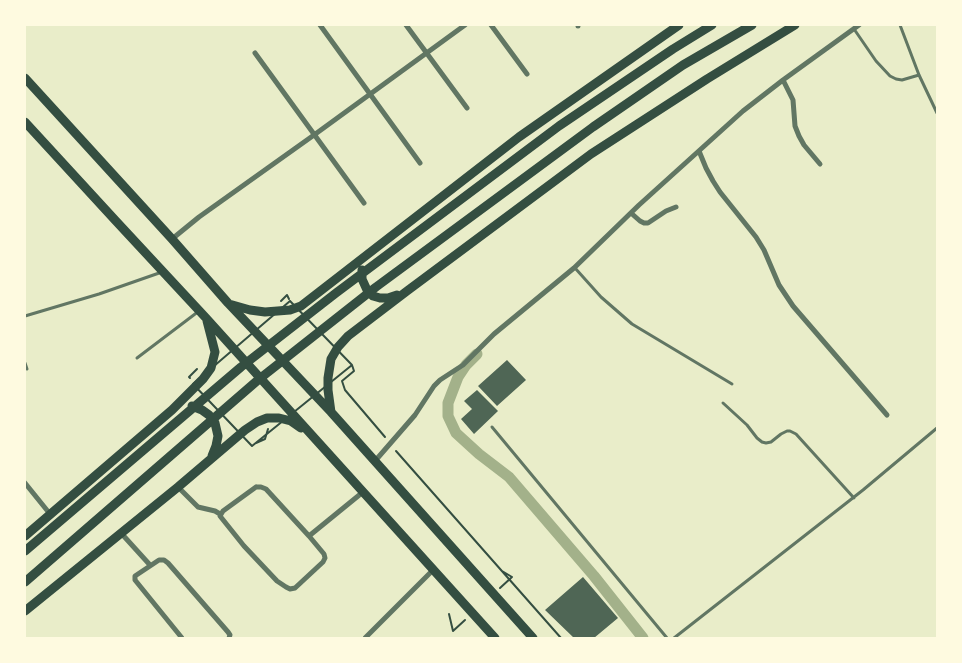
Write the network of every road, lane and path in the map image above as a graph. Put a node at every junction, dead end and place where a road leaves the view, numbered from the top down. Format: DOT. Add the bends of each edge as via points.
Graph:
graph roads {
  1 [pos="320,25"];
  2 [pos="406,25"];
  3 [pos="465,25"];
  4 [pos="491,25"];
  5 [pos="679,25"];
  6 [pos="712,25"];
  7 [pos="752,25"];
  8 [pos="796,25"];
  9 [pos="859,25"];
  10 [pos="900,25"];
  11 [pos="854,29"];
  12 [pos="254,53"];
  13 [pos="426,54"];
  14 [pos="527,74"];
  15 [pos="919,75"];
  16 [pos="25,78"];
  17 [pos="783,80"];
  18 [pos="371,94"];
  19 [pos="467,108"];
  20 [pos="937,113"];
  21 [pos="25,122"];
  22 [pos="314,135"];
  23 [pos="699,150"];
  24 [pos="420,162"];
  25 [pos="820,164"];
  26 [pos="364,204"];
  27 [pos="676,207"];
  28 [pos="631,213"];
  29 [pos="172,239"];
  30 [pos="377,247"];
  31 [pos="574,268"];
  32 [pos="163,272"];
  33 [pos="407,291"];
  34 [pos="287,295"];
  35 [pos="290,302"];
  36 [pos="228,303"];
  37 [pos="203,314"];
  38 [pos="25,316"];
  39 [pos="138,358"];
  40 [pos="25,363"];
  41 [pos="352,365"];
  42 [pos="27,369"];
  43 [pos="732,384"];
  44 [pos="723,403"];
  45 [pos="172,410"];
  46 [pos="331,412"];
  47 [pos="887,415"];
  48 [pos="269,425"];
  49 [pos="492,427"];
  50 [pos="936,430"];
  51 [pos="310,433"];
  52 [pos="390,444"];
  53 [pos="252,446"];
  54 [pos="211,459"];
  55 [pos="375,461"];
  56 [pos="25,483"];
  57 [pos="178,487"];
  58 [pos="363,492"];
  59 [pos="854,498"];
  60 [pos="50,514"];
  61 [pos="220,514"];
  62 [pos="121,534"];
  63 [pos="25,536"];
  64 [pos="309,536"];
  65 [pos="25,551"];
  66 [pos="150,565"];
  67 [pos="433,570"];
  68 [pos="500,570"];
  69 [pos="25,582"];
  70 [pos="497,590"];
  71 [pos="25,611"];
  72 [pos="449,614"];
  73 [pos="468,617"];
  74 [pos="490,636"];
  75 [pos="182,638"];
  76 [pos="229,638"];
  77 [pos="365,638"];
  78 [pos="533,638"];
  79 [pos="561,638"];
  80 [pos="667,638"];
  81 [pos="674,638"];
  1 -- 18 [label="street"];
  2 -- 13 [label="street"];
  3 -- 13 [label="street"];
  4 -- 14 [label="street"];
  5 -- 30 [label="main road" via="519,137"];
  6 -- 65 [label="main road" via="559,126 351,281 234,373"];
  7 -- 69 [label="main road" via="683,65 593,127 376,287 258,380"];
  8 -- 33 [label="main road" via="591,154"];
  9 -- 11 [label="street"];
  10 -- 15 [label="lane"];
  11 -- 15 [label="lane" via="890,76 902,80"];
  11 -- 17 [label="street"];
  12 -- 22 [label="street"];
  13 -- 18 [label="street"];
  13 -- 19 [label="street"];
  15 -- 20 [label="lane"];
  16 -- 29 [label="main road"];
  17 -- 23 [label="street"];
  17 -- 25 [label="street" via="793,100 799,136"];
  18 -- 22 [label="street"];
  18 -- 24 [label="street"];
  21 -- 32 [label="main road"];
  22 -- 26 [label="street"];
  22 -- 29 [label="street"];
  23 -- 28 [label="street"];
  23 -- 47 [label="street" via="713,181 756,237 794,306"];
  27 -- 28 [label="street" via="648,223 640,222"];
  28 -- 31 [label="street"];
  29 -- 36 [label="main road"];
  30 -- 33 [label="main road" via="361,271 367,290 380,298 394,297"];
  30 -- 36 [label="main road" via="301,306 265,312"];
  31 -- 43 [label="lane" via="632,324"];
  31 -- 52 [label="street" via="494,334 463,366 440,380"];
  32 -- 37 [label="main road"];
  32 -- 38 [label="lane"];
  33 -- 46 [label="main road" via="338,346 331,359 328,378"];
  34 -- 35 [label="path"];
  36 -- 46 [label="main road"];
  37 -- 39 [label="lane"];
  37 -- 45 [label="main road" via="215,352 211,368"];
  37 -- 51 [label="main road"];
  40 -- 42 [label="lane"];
  41 -- 52 [label="path" via="354,370 342,381 345,390"];
  44 -- 59 [label="lane" via="762,442 771,442 787,431 796,434"];
  45 -- 54 [label="main road" via="193,406 209,415 218,436"];
  45 -- 60 [label="main road"];
  46 -- 55 [label="main road"];
  48 -- 53 [label="path" via="265,439"];
  49 -- 80 [label="lane"];
  50 -- 59 [label="lane"];
  51 -- 54 [label="main road" via="291,422 267,418 246,430"];
  51 -- 58 [label="main road"];
  52 -- 55 [label="street"];
  52 -- 68 [label="path"];
  54 -- 57 [label="main road"];
  55 -- 78 [label="main road"];
  56 -- 60 [label="street"];
  57 -- 61 [label="street" via="198,507"];
  57 -- 62 [label="main road"];
  58 -- 64 [label="street"];
  58 -- 67 [label="main road"];
  59 -- 81 [label="lane"];
  60 -- 63 [label="main road"];
  61 -- 64 [label="street" via="256,486 261,486"];
  61 -- 64 [label="street" via="244,546 286,588 295,588 325,558"];
  62 -- 66 [label="street"];
  62 -- 71 [label="main road"];
  66 -- 75 [label="street" via="135,576 135,580"];
  66 -- 76 [label="street" via="159,560 168,563 228,632"];
  67 -- 74 [label="main road"];
  67 -- 77 [label="street"];
  68 -- 70 [label="path" via="512,577"];
  68 -- 79 [label="path"];
  72 -- 73 [label="path" via="453,631"];
}
